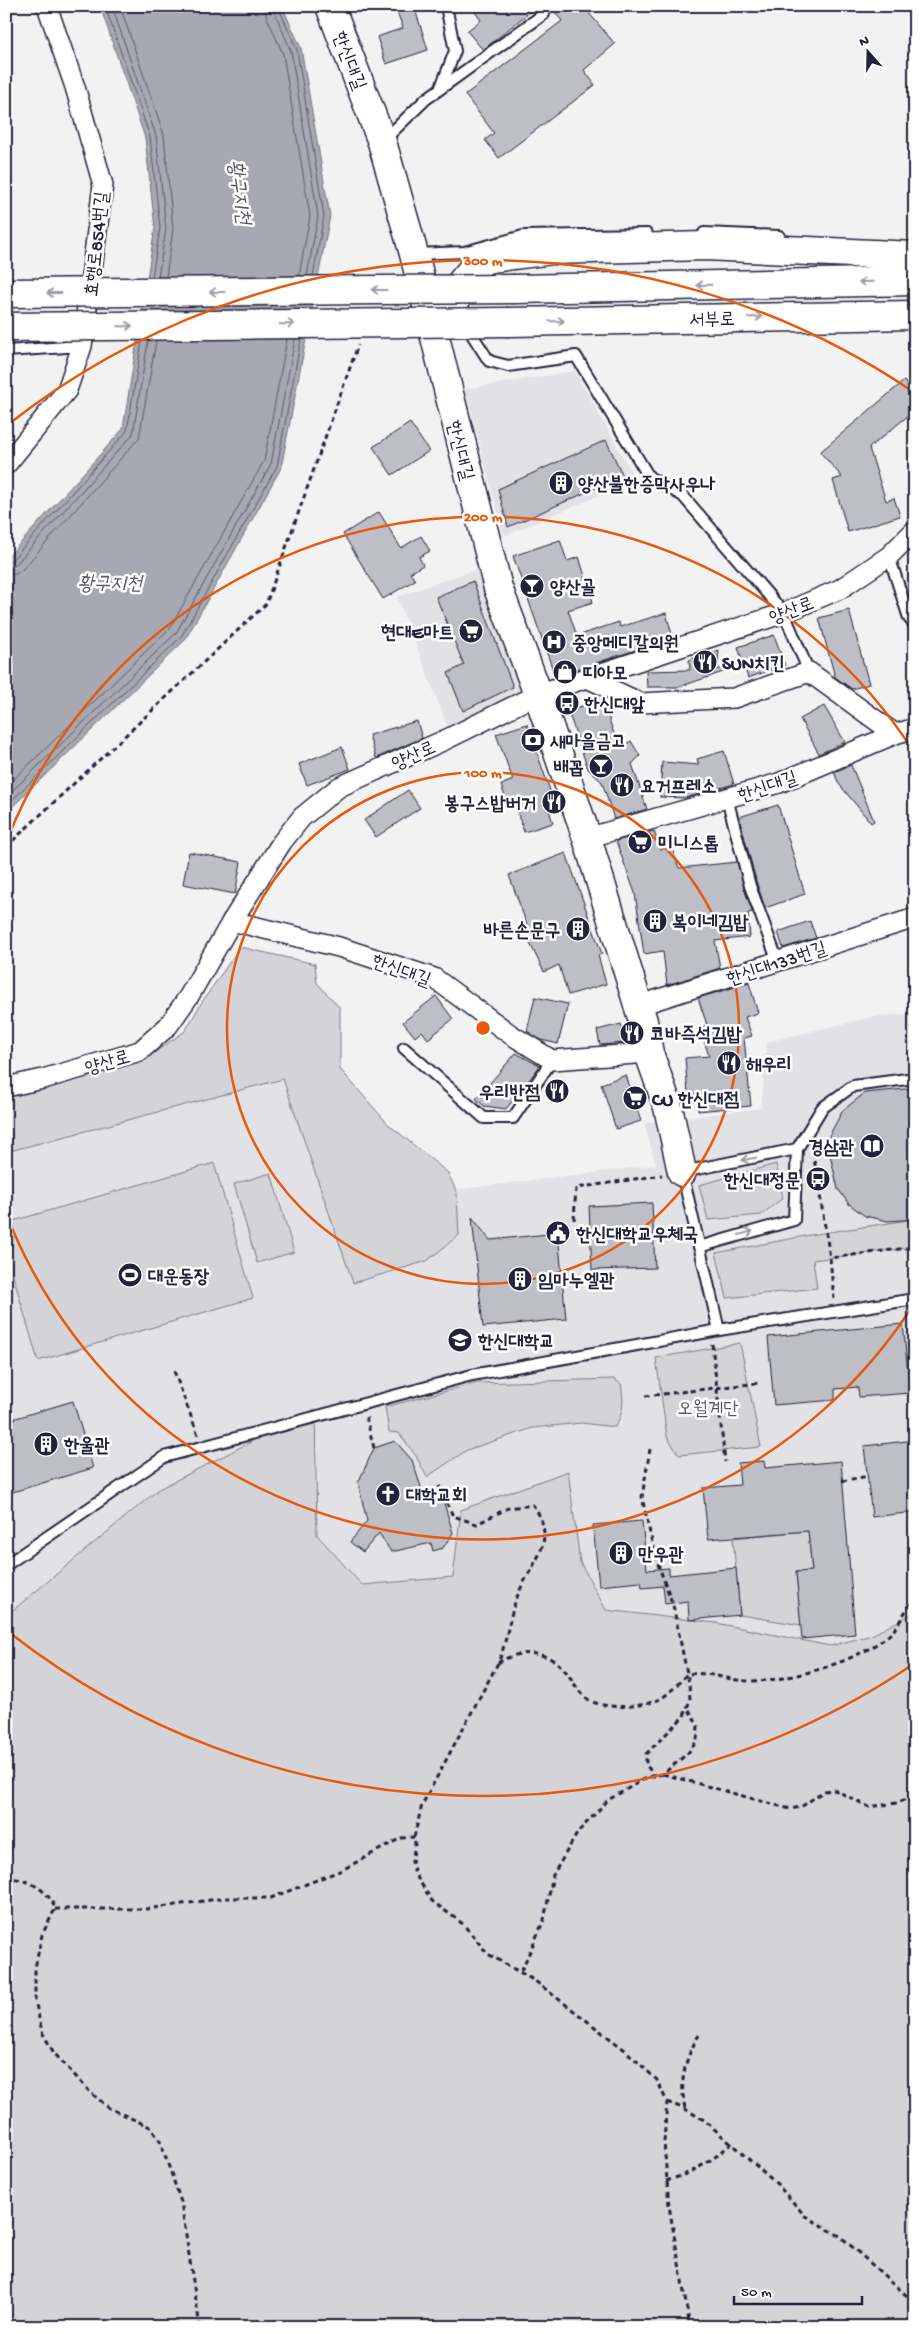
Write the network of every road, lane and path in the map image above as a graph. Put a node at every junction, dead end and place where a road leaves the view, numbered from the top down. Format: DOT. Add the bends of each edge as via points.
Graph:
graph roads {
  1 [pos="48,6"];
  2 [pos="330,6"];
  3 [pos="446,6"];
  4 [pos="544,14"];
  5 [pos="440,88"];
  6 [pos="382,142"];
  7 [pos="692,233"];
  8 [pos="662,234"];
  9 [pos="789,237"];
  10 [pos="414,254"];
  11 [pos="915,256"];
  12 [pos="915,281"];
  13 [pos="6,293"];
  14 [pos="915,315"];
  15 [pos="782,317"];
  16 [pos="430,322"];
  17 [pos="915,326"];
  18 [pos="6,327"];
  19 [pos="358,345"];
  20 [pos="82,346"];
  21 [pos="6,351"];
  22 [pos="6,465"];
  23 [pos="915,530"];
  24 [pos="890,556"];
  25 [pos="784,613"];
  26 [pos="915,626"];
  27 [pos="809,672"];
  28 [pos="588,678"];
  29 [pos="538,694"];
  30 [pos="915,728"];
  31 [pos="895,734"];
  32 [pos="727,798"];
  33 [pos="587,838"];
  34 [pos="6,847"];
  35 [pos="915,918"];
  36 [pos="232,921"];
  37 [pos="778,962"];
  38 [pos="637,1006"];
  39 [pos="404,1048"];
  40 [pos="649,1053"];
  41 [pos="552,1060"];
  42 [pos="915,1078"];
  43 [pos="6,1087"];
  44 [pos="797,1149"];
  45 [pos="813,1152"];
  46 [pos="682,1172"];
  47 [pos="574,1220"];
  48 [pos="699,1247"];
  49 [pos="915,1247"];
  50 [pos="830,1258"];
  51 [pos="915,1299"];
  52 [pos="835,1312"];
  53 [pos="714,1331"];
  54 [pos="174,1371"];
  55 [pos="759,1383"];
  56 [pos="718,1388"];
  57 [pos="645,1396"];
  58 [pos="362,1404"];
  59 [pos="202,1447"];
  60 [pos="374,1448"];
  61 [pos="650,1449"];
  62 [pos="725,1462"];
  63 [pos="868,1476"];
  64 [pos="842,1481"];
  65 [pos="439,1486"];
  66 [pos="6,1565"];
  67 [pos="915,1600"];
  68 [pos="498,1663"];
  69 [pos="687,1674"];
  70 [pos="688,1708"];
  71 [pos="663,1774"];
  72 [pos="655,1776"];
  73 [pos="915,1795"];
  74 [pos="414,1836"];
  75 [pos="6,1878"];
  76 [pos="55,1909"];
  77 [pos="522,1971"];
  78 [pos="699,2034"];
  79 [pos="667,2102"];
  80 [pos="685,2108"];
  81 [pos="732,2143"];
  82 [pos="666,2181"];
  83 [pos="915,2303"];
  84 [pos="200,2327"];
  85 [pos="690,2327"];
  1 -- 20 [label="street, 효행로854번길" via="103,185"];
  2 -- 6 [label="main road, 한신대길"];
  3 -- 5 [label="lane" via="455,51"];
  4 -- 5 [label="lane"];
  5 -- 6 [label="lane"];
  6 -- 10 [label="main road, 한신대길"];
  7 -- 9 [label="lane" via="732,232"];
  8 -- 10 [label="lane" via="523,236 464,252"];
  10 -- 16 [label="main road, 한신대길"];
  11 -- 16 [label="main road" via="705,246 553,250 514,255 486,259 476,266 460,284 452,314"];
  12 -- 13 [label="main road, 서부로, one-way, bridge" via="515,289"];
  14 -- 15 [label="main road, 서부로"];
  15 -- 17 [label="main road"];
  18 -- 15 [label="main road, 서부로, one-way, bridge"];
  16 -- 25 [label="lane" via="461,326 471,333 489,361 508,366 576,356 649,477 683,496"];
  16 -- 29 [label="main road, 한신대길" via="498,588"];
  19 -- 34 [label="path" via="266,604"];
  20 -- 21 [label="lane"];
  20 -- 22 [label="street, 효행로854번길" via="67,390"];
  23 -- 24 [label="street, 양산로"];
  24 -- 25 [label="street, 양산로" via="840,589"];
  24 -- 26 [label="lane" via="909,618"];
  25 -- 27 [label="lane"];
  25 -- 28 [label="street, 양산로"];
  27 -- 28 [label="street" via="734,698 640,703"];
  27 -- 31 [label="street"];
  28 -- 29 [label="street, 양산로"];
  29 -- 33 [label="main road, 한신대길"];
  29 -- 36 [label="street, 양산로" via="447,739 338,786 302,817 287,836"];
  30 -- 31 [label="street, 한신대길"];
  31 -- 32 [label="street, 한신대길" via="779,783"];
  32 -- 33 [label="street, 한신대길"];
  32 -- 37 [label="lane" via="750,886"];
  33 -- 38 [label="main road, 한신대길"];
  35 -- 37 [label="street, 한신대133번길"];
  36 -- 41 [label="street, 한신대길" via="339,947 434,978 510,1034"];
  36 -- 43 [label="street, 양산로" via="168,1026 140,1051"];
  37 -- 38 [label="street, 한신대133번길"];
  38 -- 40 [label="main road, 한신대길"];
  39 -- 41 [label="lane" via="484,1118 513,1118"];
  40 -- 41 [label="street"];
  40 -- 46 [label="main road, 한신대길" via="668,1107"];
  42 -- 44 [label="lane" via="853,1086 822,1108"];
  44 -- 46 [label="lane, one-way"];
  48 -- 44 [label="lane, one-way" via="794,1220"];
  45 -- 50 [label="path"];
  46 -- 47 [label="path" via="576,1188"];
  46 -- 48 [label="lane"];
  48 -- 53 [label="lane"];
  49 -- 50 [label="path"];
  50 -- 52 [label="path"];
  51 -- 52 [label="lane"];
  52 -- 53 [label="lane"];
  53 -- 56 [label="path"];
  53 -- 58 [label="lane" via="472,1374"];
  54 -- 59 [label="path"];
  55 -- 56 [label="path"];
  56 -- 57 [label="path"];
  56 -- 62 [label="path"];
  58 -- 59 [label="lane"];
  58 -- 60 [label="path"];
  59 -- 66 [label="lane" via="164,1458"];
  61 -- 69 [label="path" via="642,1497 655,1556 673,1605"];
  63 -- 64 [label="path"];
  65 -- 68 [label="path" via="452,1516 477,1524 508,1508 532,1505 544,1526 543,1543 516,1598 506,1645"];
  67 -- 69 [label="path" via="899,1625 882,1640 826,1666 780,1678 752,1681"];
  68 -- 69 [label="path" via="519,1653 545,1656 565,1671 586,1698 600,1706 655,1701 669,1693"];
  68 -- 74 [label="path" via="426,1795"];
  69 -- 70 [label="path" via="691,1692"];
  70 -- 71 [label="path" via="698,1726 697,1741"];
  70 -- 72 [label="path" via="675,1727 646,1754 646,1765"];
  71 -- 72 [label="path"];
  71 -- 73 [label="path" via="790,1809 802,1807 824,1791 836,1790 869,1807 897,1803"];
  72 -- 77 [label="path" via="608,1800 578,1832 553,1875 544,1920"];
  74 -- 76 [label="path" via="401,1838 342,1870 276,1896 225,1898 146,1909"];
  74 -- 77 [label="path" via="414,1874 432,1901 463,1924 488,1954"];
  75 -- 76 [label="path" via="36,1886 52,1900"];
  76 -- 84 [label="path" via="42,1934 35,1968 42,2032 54,2053 90,2092 109,2108 150,2127 160,2141 181,2202"];
  77 -- 79 [label="path" via="649,2070 658,2080"];
  78 -- 80 [label="path" via="689,2051 682,2078"];
  79 -- 80 [label="path"];
  79 -- 82 [label="path"];
  80 -- 81 [label="path"];
  81 -- 82 [label="path" via="707,2164"];
  81 -- 83 [label="path" via="777,2184 805,2216 840,2236"];
  82 -- 85 [label="path"];
}
